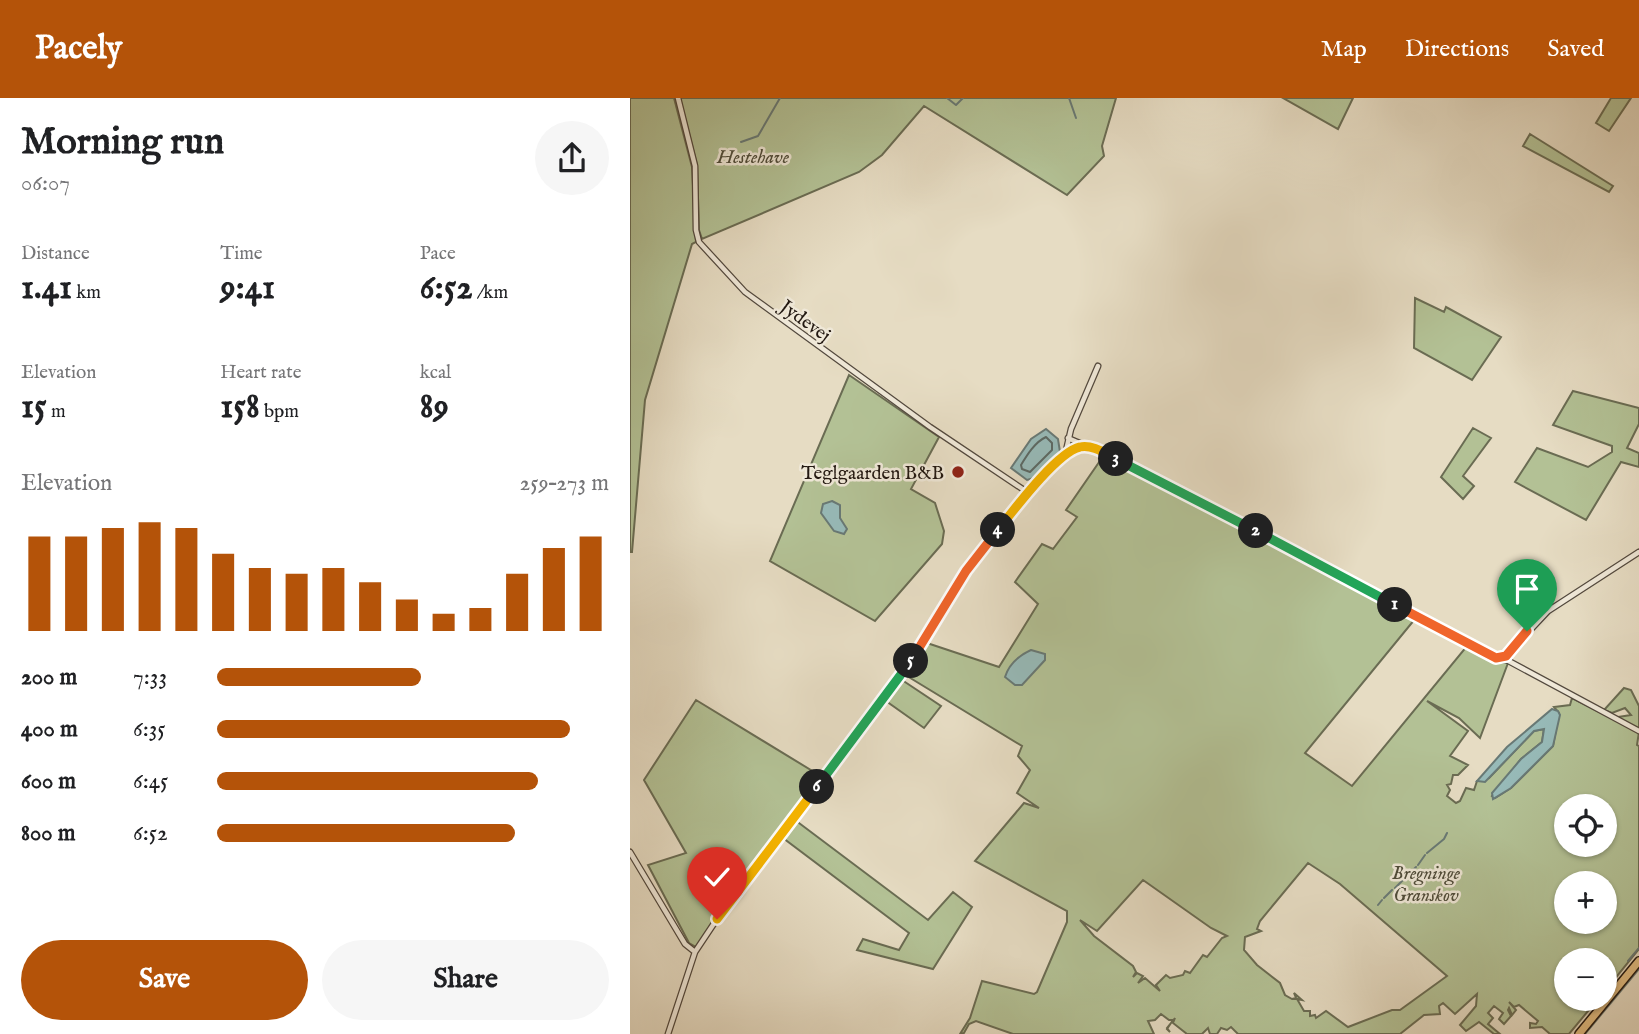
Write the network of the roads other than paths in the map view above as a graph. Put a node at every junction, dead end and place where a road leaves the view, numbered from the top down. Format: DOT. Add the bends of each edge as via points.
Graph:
graph roads {
  1 [pos="678,98"];
  2 [pos="1098,366"];
  3 [pos="1068,439"];
  4 [pos="1081,446"];
  5 [pos="1065,456"];
  6 [pos="1027,492"];
  7 [pos="1639,552"];
  8 [pos="1503,658"];
  9 [pos="1639,731"];
  10 [pos="630,852"];
  11 [pos="695,952"];
  12 [pos="1639,961"];
  13 [pos="668,1034"];
  14 [pos="1579,1034"];
  1 -- 6 [label="street, Jydevej" via="695,166 699,242 725,274 908,411"];
  2 -- 3 [label="street"];
  3 -- 4 [label="street"];
  3 -- 5 [label="street"];
  4 -- 5 [label="street"];
  4 -- 8 [label="street" via="1121,461 1490,656"];
  5 -- 6 [label="street"];
  6 -- 11 [label="street" via="966,571 901,677"];
  7 -- 8 [label="street" via="1548,611"];
  8 -- 9 [label="street"];
  10 -- 11 [label="street" via="685,944"];
  11 -- 13 [label="street"];
  12 -- 14 [label="main road"];
}
